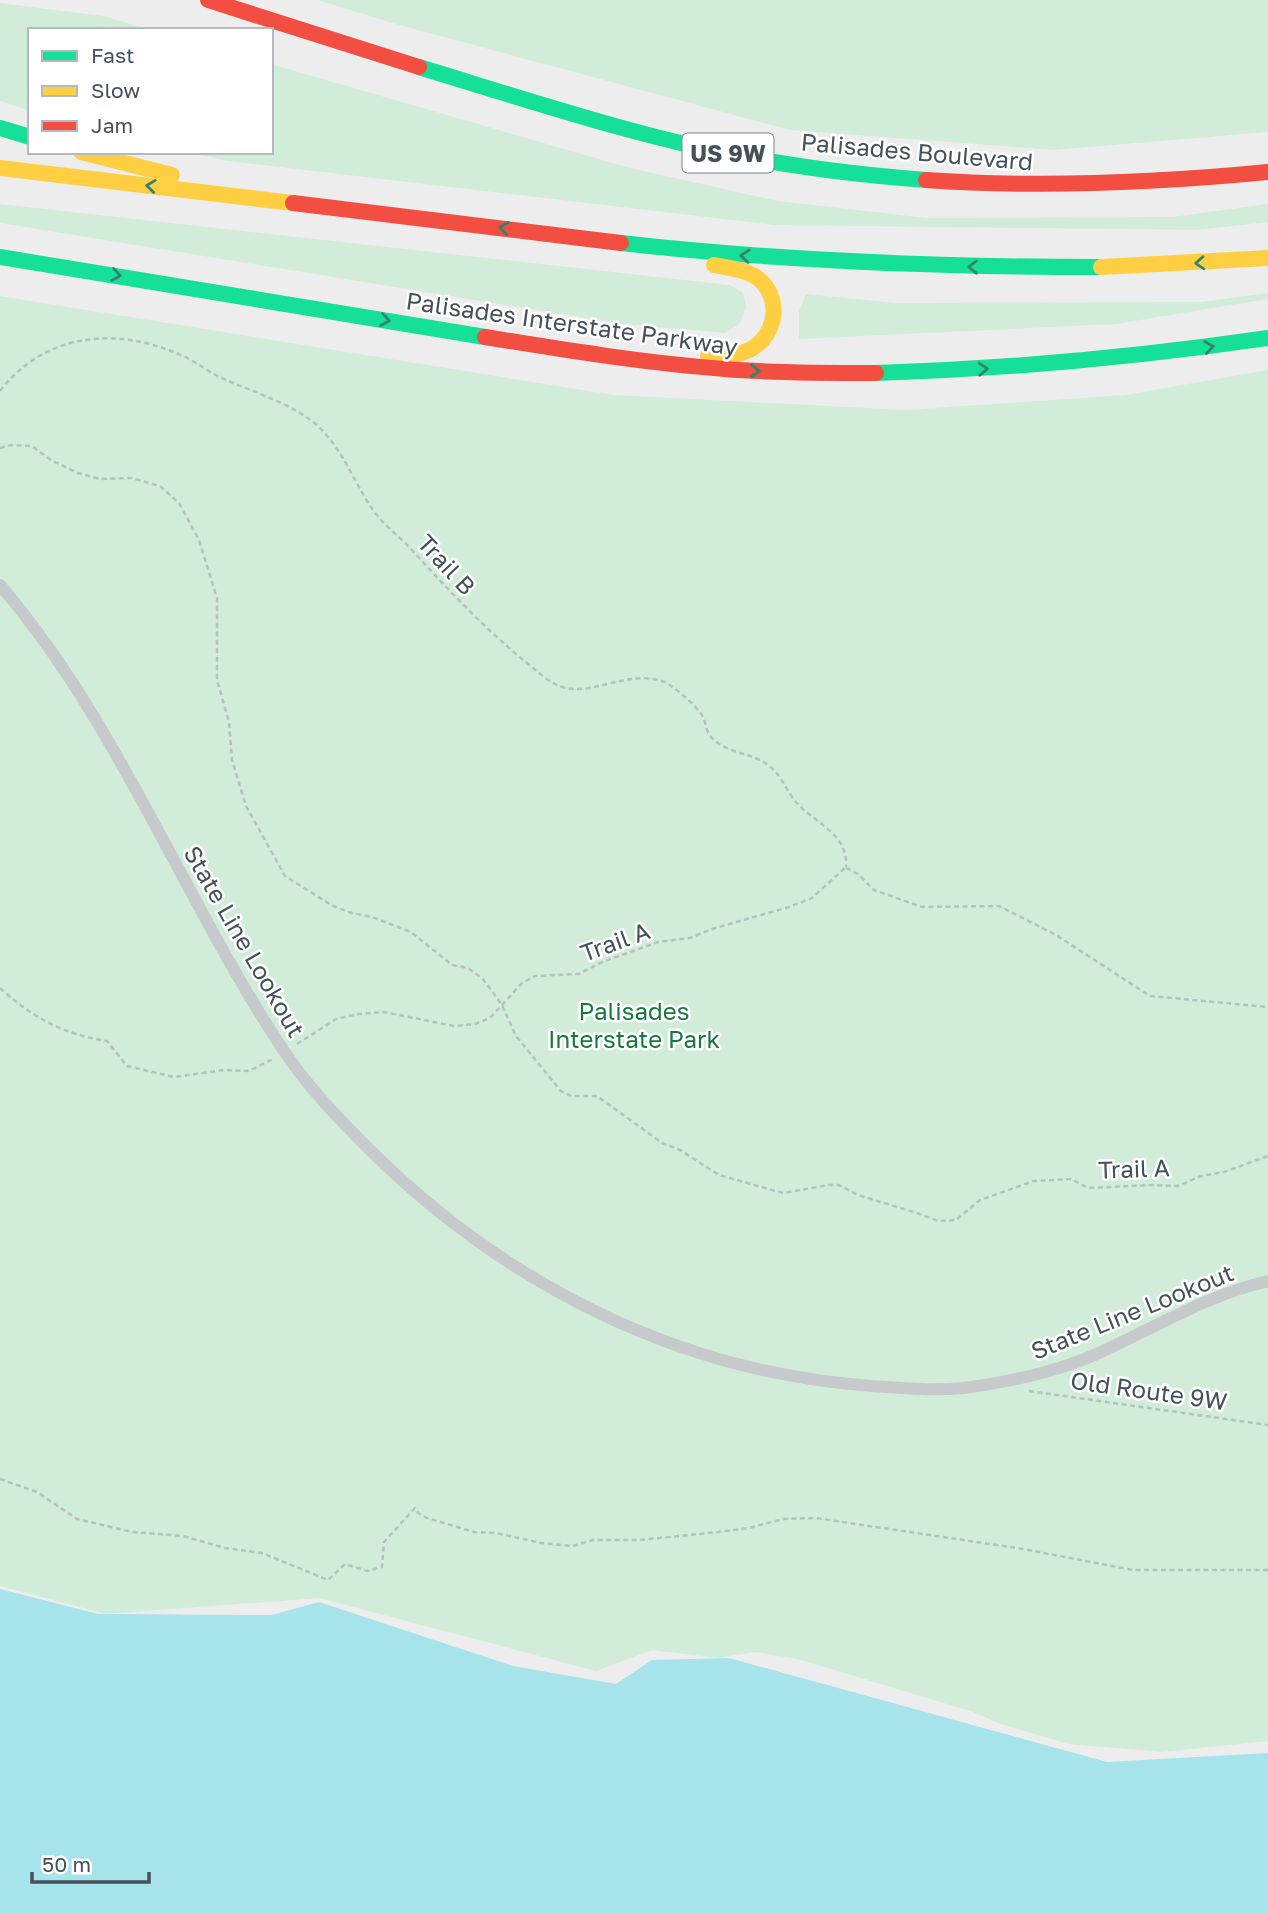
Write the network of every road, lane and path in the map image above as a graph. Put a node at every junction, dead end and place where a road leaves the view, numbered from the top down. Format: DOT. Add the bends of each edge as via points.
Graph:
graph roads {
  1 [pos="208,0"];
  2 [pos="0,128"];
  3 [pos="28,136"];
  4 [pos="88,154"];
  5 [pos="0,168"];
  6 [pos="1268,172"];
  7 [pos="389,214"];
  8 [pos="572,237"];
  9 [pos="0,257"];
  10 [pos="1268,258"];
  11 [pos="0,263"];
  12 [pos="75,268"];
  13 [pos="1268,338"];
  14 [pos="590,354"];
  15 [pos="0,391"];
  16 [pos="0,448"];
  17 [pos="0,585"];
  18 [pos="846,867"];
  19 [pos="0,988"];
  20 [pos="502,1005"];
  21 [pos="1268,1007"];
  22 [pos="285,1053"];
  23 [pos="1268,1156"];
  24 [pos="1268,1281"];
  25 [pos="1025,1391"];
  26 [pos="1268,1425"];
  27 [pos="0,1479"];
  28 [pos="1268,1570"];
  1 -- 6 [label="main road, Palisades Boulevard / US 9W" via="547,106 770,161 882,176 1008,184 1133,182"];
  2 -- 3 [label="main road"];
  4 -- 7 [label="main road" via="198,181"];
  7 -- 5 [label="main road, one-way"];
  8 -- 7 [label="main road, one-way"];
  10 -- 8 [label="main road, one-way" via="1124,267 930,267 766,258"];
  8 -- 14 [label="main road" via="749,273 768,287 775,306 766,339 740,354"];
  9 -- 12 [label="main road, Palisades Interstate Parkway"];
  11 -- 12 [label="main road"];
  12 -- 14 [label="main road, Palisades Interstate Parkway, one-way"];
  14 -- 13 [label="main road, Palisades Interstate Parkway, one-way" via="742,370 906,373 1098,360"];
  15 -- 18 [label="path, Trail B" via="13,374 65,343 140,340 184,356 317,424 341,451 376,514 480,624 512,651 556,685 574,690 621,679 664,682 703,716 710,736 730,750 765,763 782,778 796,801 836,836 847,855"];
  16 -- 20 [label="path" via="32,446 78,473 160,486 179,503 199,540 217,598 218,680 229,722 232,760 246,806 285,876 333,906 411,932 452,965 468,968 483,979"];
  17 -- 22 [label="street, State Line Lookout" via="71,679 110,742 240,982"];
  18 -- 20 [label="path, Trail A" via="813,898 690,938 658,942 578,974 535,976"];
  18 -- 21 [label="path" via="874,890 922,907 999,906 1056,935 1150,996"];
  19 -- 22 [label="path" via="55,1027 107,1041 127,1066 174,1077 249,1071"];
  20 -- 22 [label="path" via="489,1018 454,1026 384,1012 336,1019"];
  20 -- 23 [label="path, Trail A" via="516,1036 561,1091 570,1096 597,1096 662,1143 719,1175 783,1193 839,1185 938,1222 956,1220 980,1200 1034,1181 1071,1180 1088,1188 1178,1186"];
  22 -- 24 [label="street, State Line Lookout" via="336,1116 396,1175 517,1270 647,1335 712,1358 780,1374 904,1389 958,1389 1003,1382 1054,1370 1207,1300"];
  25 -- 26 [label="path, Old Route 9W"];
  27 -- 28 [label="path" via="37,1492 77,1519 262,1553 328,1580 345,1564 367,1571 382,1567 384,1542 415,1508 427,1518 474,1532 573,1546 593,1540 718,1532 783,1519 816,1518 1133,1570"];
}
